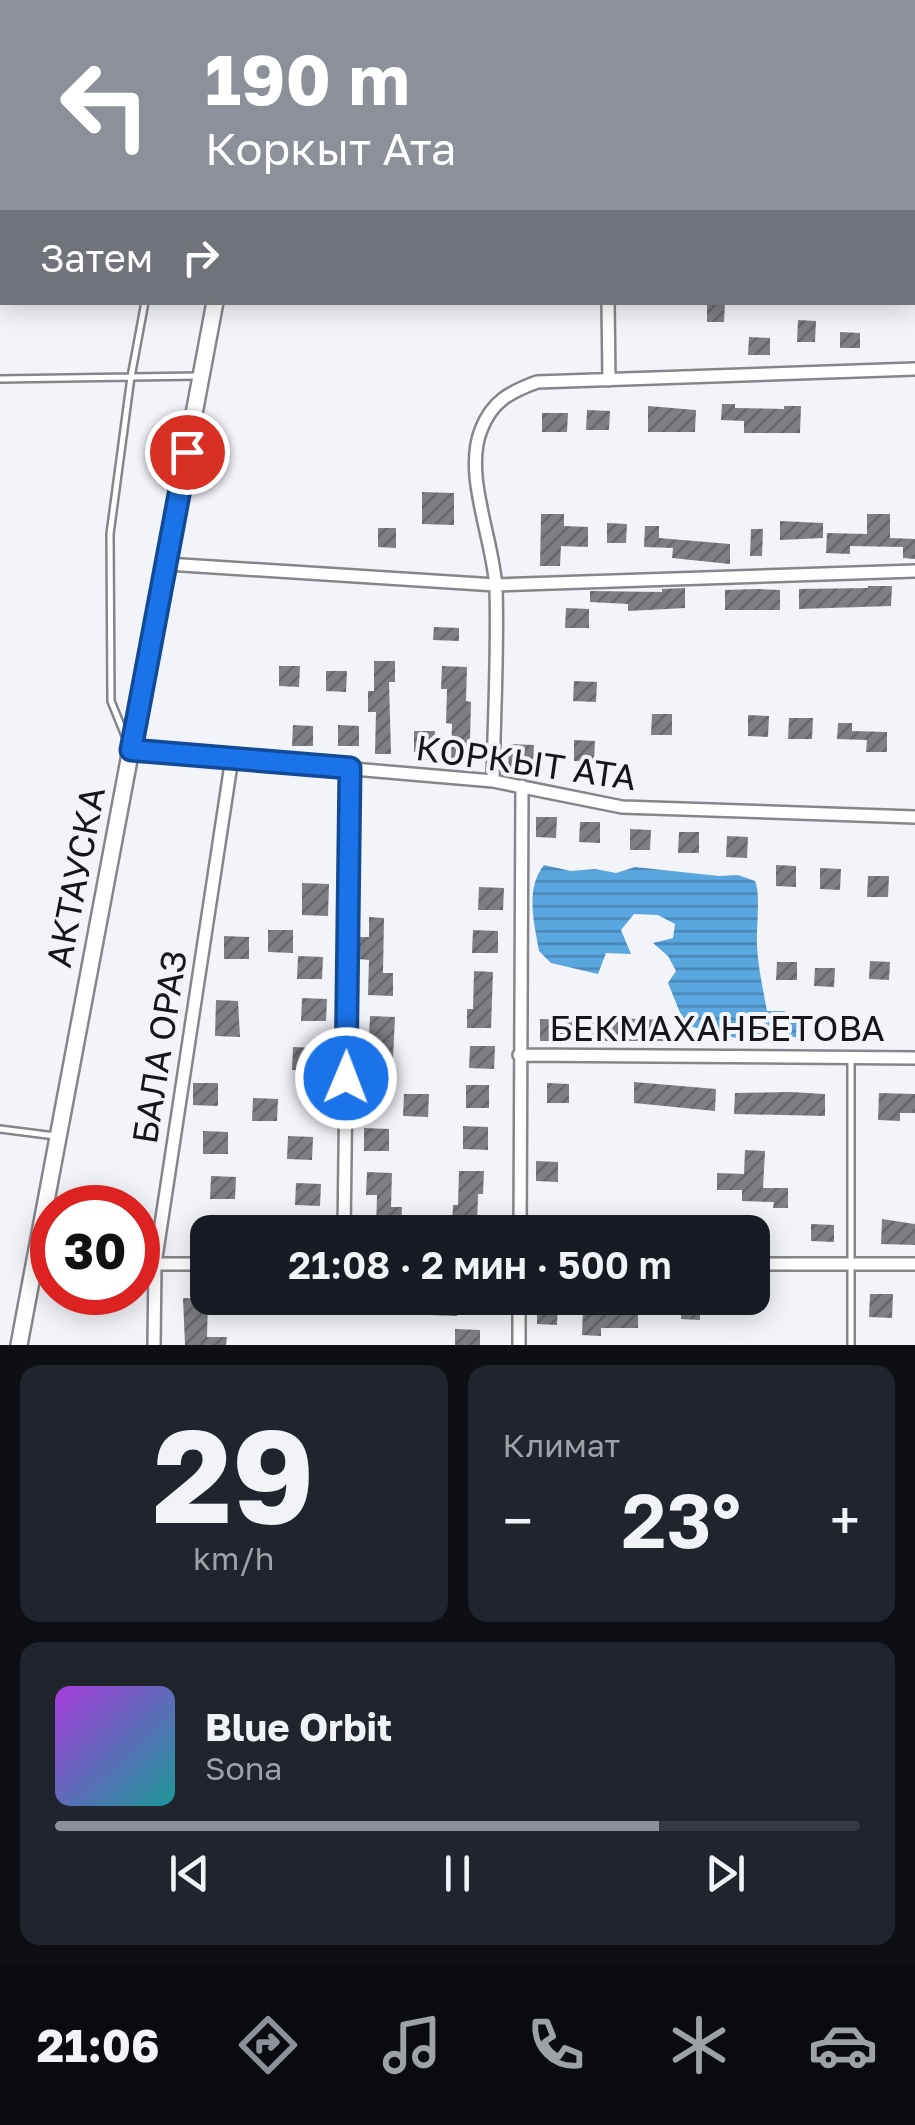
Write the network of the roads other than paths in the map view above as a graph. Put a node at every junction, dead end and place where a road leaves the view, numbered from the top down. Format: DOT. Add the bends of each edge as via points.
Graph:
graph roads {
  1 [pos="144,305"];
  2 [pos="214,305"];
  3 [pos="608,305"];
  4 [pos="915,369"];
  5 [pos="201,376"];
  6 [pos="131,377"];
  7 [pos="0,379"];
  8 [pos="609,380"];
  9 [pos="166,564"];
  10 [pos="915,571"];
  11 [pos="496,585"];
  12 [pos="131,750"];
  13 [pos="232,758"];
  14 [pos="350,768"];
  15 [pos="493,782"];
  16 [pos="522,786"];
  17 [pos="915,817"];
  18 [pos="519,1054"];
  19 [pos="851,1057"];
  20 [pos="915,1058"];
  21 [pos="0,1129"];
  22 [pos="58,1136"];
  23 [pos="344,1215"];
  24 [pos="520,1215"];
  25 [pos="160,1231"];
  26 [pos="160,1264"];
  27 [pos="190,1264"];
  28 [pos="770,1264"];
  29 [pos="852,1264"];
  30 [pos="915,1264"];
  31 [pos="154,1315"];
  32 [pos="519,1315"];
  33 [pos="19,1345"];
  34 [pos="154,1345"];
  35 [pos="518,1345"];
  36 [pos="852,1345"];
  1 -- 6 [label="lane"];
  2 -- 5 [label="main road, АКТАУСКА"];
  3 -- 8 [label="street"];
  4 -- 8 [label="street"];
  5 -- 6 [label="lane"];
  5 -- 9 [label="main road, АКТАУСКА"];
  6 -- 7 [label="lane"];
  6 -- 12 [label="lane" via="110,534 111,701"];
  8 -- 11 [label="street" via="536,382 506,393 493,407 475,464"];
  9 -- 11 [label="street"];
  9 -- 12 [label="main road, АКТАУСКА"];
  10 -- 11 [label="street"];
  11 -- 15 [label="street"];
  12 -- 13 [label="street, КОРКЫТ АТА"];
  12 -- 22 [label="main road, АКТАУСКА"];
  13 -- 14 [label="street, КОРКЫТ АТА"];
  13 -- 25 [label="street, БАЛА ОРАЗ"];
  14 -- 15 [label="street, КОРКЫТ АТА"];
  14 -- 23 [label="street"];
  15 -- 16 [label="street, КОРКЫТ АТА"];
  16 -- 17 [label="street, КОРКЫТ АТА" via="622,807"];
  16 -- 18 [label="street"];
  18 -- 19 [label="street, БЕКМАХАНБЕТОВА"];
  18 -- 24 [label="street"];
  19 -- 20 [label="street, БЕКМАХАНБЕТОВА"];
  19 -- 29 [label="lane"];
  21 -- 22 [label="lane"];
  22 -- 33 [label="main road, АКТАУСКА"];
  26 -- 27 [label="street"];
  28 -- 29 [label="street"];
  29 -- 30 [label="street"];
  29 -- 36 [label="lane"];
  31 -- 34 [label="street, БАЛА ОРАЗ"];
  32 -- 35 [label="street"];
}
